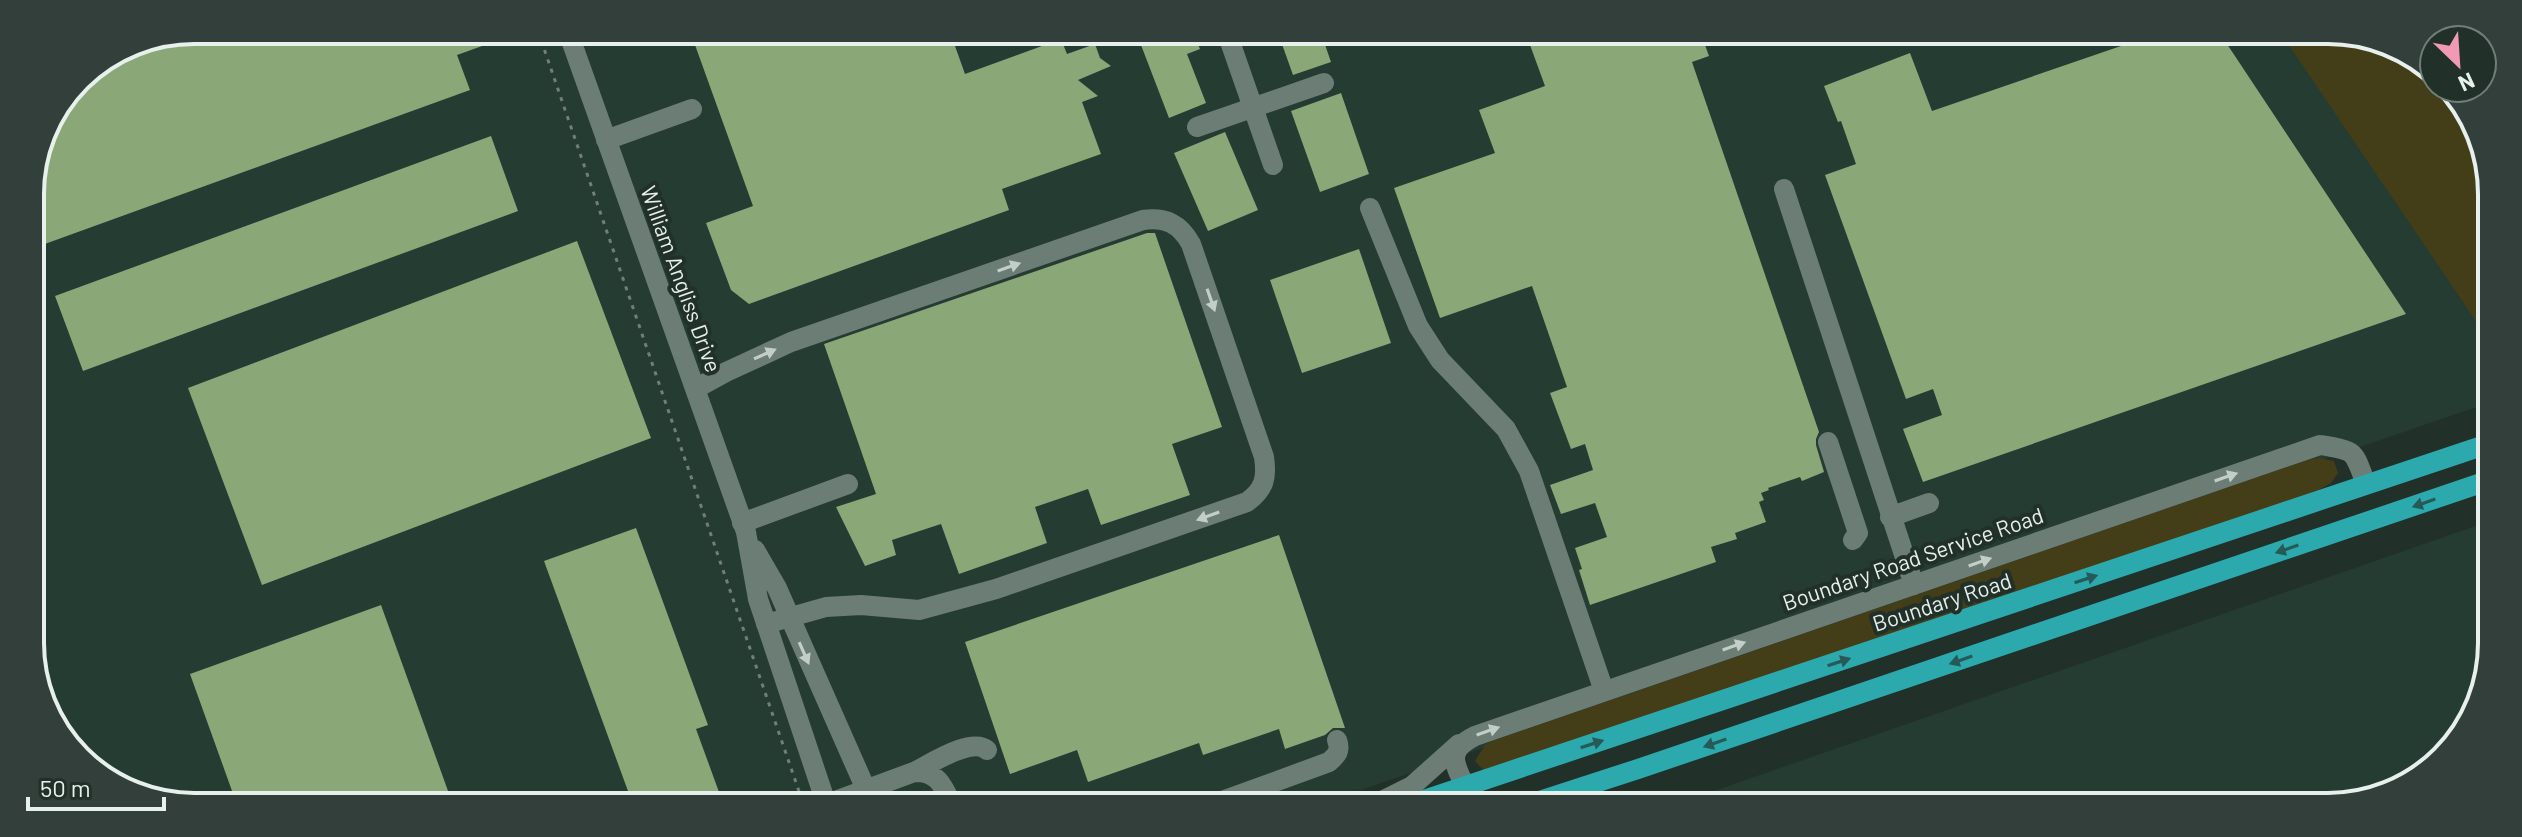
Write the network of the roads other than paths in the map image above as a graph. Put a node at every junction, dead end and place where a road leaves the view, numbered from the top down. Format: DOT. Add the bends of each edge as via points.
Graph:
graph roads {
  1 [pos="572,44"];
  2 [pos="1231,44"];
  3 [pos="1324,83"];
  4 [pos="1253,108"];
  5 [pos="692,109"];
  6 [pos="1197,127"];
  7 [pos="606,140"];
  8 [pos="1273,165"];
  9 [pos="1784,189"];
  10 [pos="1370,208"];
  11 [pos="695,389"];
  12 [pos="1828,442"];
  13 [pos="2478,447"];
  14 [pos="848,484"];
  15 [pos="2366,484"];
  16 [pos="2478,484"];
  17 [pos="1929,503"];
  18 [pos="1890,517"];
  19 [pos="2360,524"];
  20 [pos="744,528"];
  21 [pos="1853,540"];
  22 [pos="1914,585"];
  23 [pos="789,616"];
  24 [pos="766,624"];
  25 [pos="1604,691"];
  26 [pos="1337,740"];
  27 [pos="1459,744"];
  28 [pos="987,750"];
  29 [pos="914,772"];
  30 [pos="825,793"];
  31 [pos="868,793"];
  32 [pos="875,793"];
  33 [pos="946,793"];
  34 [pos="1246,793"];
  35 [pos="1398,793"];
  36 [pos="1468,793"];
  37 [pos="1479,793"];
  38 [pos="1564,793"];
  1 -- 7 [label="street, William Angliss Drive"];
  2 -- 4 [label="street"];
  3 -- 4 [label="street"];
  4 -- 6 [label="street"];
  4 -- 8 [label="street"];
  5 -- 7 [label="street"];
  7 -- 11 [label="street, William Angliss Drive"];
  9 -- 18 [label="street"];
  10 -- 25 [label="street" via="1418,326 1440,360 1506,429 1529,471"];
  11 -- 20 [label="street, William Angliss Drive"];
  11 -- 23 [label="street, one-way" via="791,342 1143,220 1178,226 1191,244 1264,457 1267,473 1258,494 996,589 919,610 861,605"];
  12 -- 21 [label="street" via="1858,533"];
  13 -- 15 [label="main road, Boundary Road"];
  14 -- 20 [label="street"];
  15 -- 19 [label="main road"];
  22 -- 15 [label="street, Boundary Road Service Road, one-way" via="2320,445 2347,449"];
  37 -- 15 [label="main road, Boundary Road, one-way"];
  16 -- 19 [label="main road, one-way"];
  17 -- 18 [label="street"];
  18 -- 22 [label="street"];
  19 -- 38 [label="main road, one-way"];
  20 -- 23 [label="street, William Angliss Drive"];
  20 -- 24 [label="street, William Angliss Drive"];
  25 -- 22 [label="street, Boundary Road Service Road, one-way"];
  23 -- 24 [label="street"];
  23 -- 31 [label="street, William Angliss Drive, one-way"];
  24 -- 30 [label="street, William Angliss Drive"];
  27 -- 25 [label="street, Boundary Road Service Road, one-way"];
  26 -- 34 [label="street" via="1337,754 1329,762"];
  27 -- 35 [label="street, Boundary Road Service Road"];
  27 -- 36 [label="street" via="1455,766"];
  28 -- 29 [label="street" via="966,746"];
  29 -- 32 [label="street"];
  29 -- 33 [label="street" via="937,777"];
}
